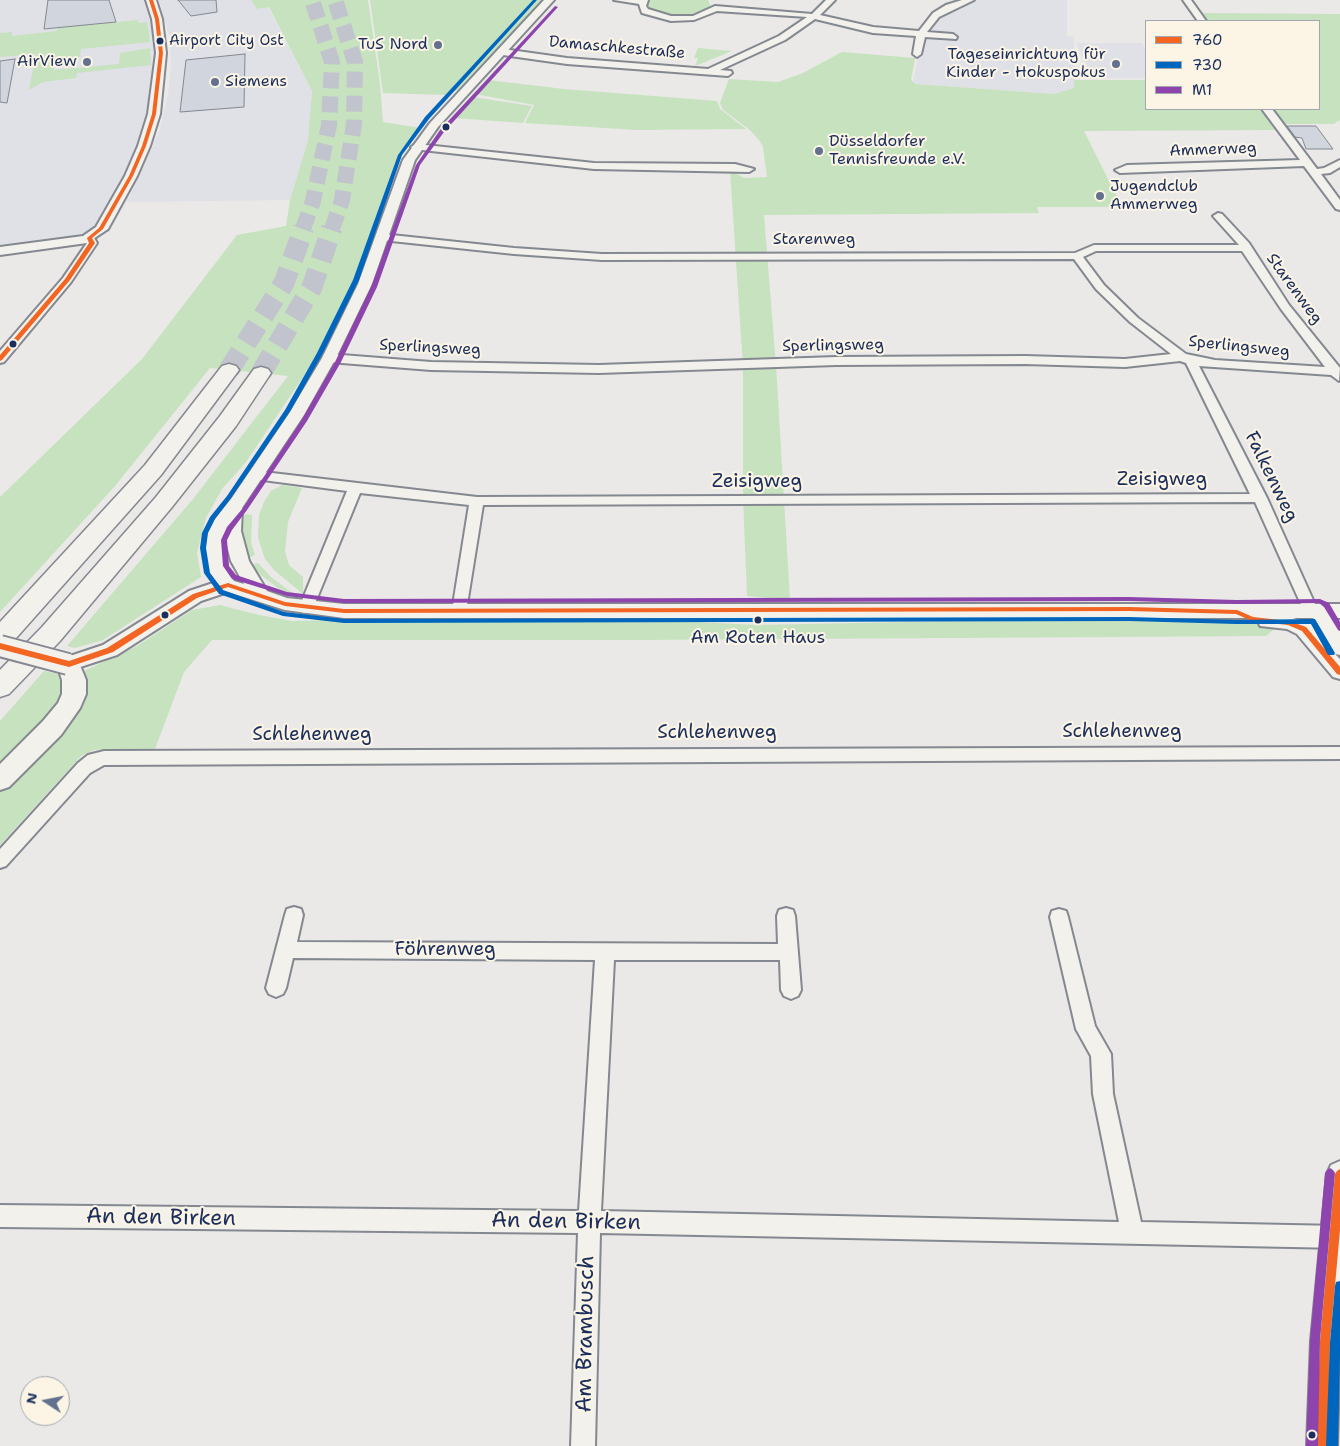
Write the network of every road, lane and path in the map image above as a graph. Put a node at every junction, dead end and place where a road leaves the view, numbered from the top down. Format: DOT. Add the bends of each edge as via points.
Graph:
graph roads {
  1 [pos="151,0"];
  2 [pos="549,0"];
  3 [pos="618,0"];
  4 [pos="831,0"];
  5 [pos="969,0"];
  6 [pos="1187,0"];
  7 [pos="644,1"];
  8 [pos="714,4"];
  9 [pos="813,17"];
  10 [pos="1201,20"];
  11 [pos="921,35"];
  12 [pos="954,37"];
  13 [pos="503,52"];
  14 [pos="917,54"];
  15 [pos="710,71"];
  16 [pos="728,72"];
  17 [pos="1269,110"];
  18 [pos="416,147"];
  19 [pos="1307,163"];
  20 [pos="1340,163"];
  21 [pos="749,169"];
  22 [pos="1120,170"];
  23 [pos="1315,172"];
  24 [pos="1340,207"];
  25 [pos="1218,216"];
  26 [pos="382,236"];
  27 [pos="89,238"];
  28 [pos="1245,248"];
  29 [pos="0,251"];
  30 [pos="1077,256"];
  31 [pos="329,358"];
  32 [pos="0,359"];
  33 [pos="1187,359"];
  34 [pos="229,370"];
  35 [pos="261,373"];
  36 [pos="1339,374"];
  37 [pos="255,475"];
  38 [pos="355,488"];
  39 [pos="1260,498"];
  40 [pos="477,500"];
  41 [pos="234,507"];
  42 [pos="228,585"];
  43 [pos="40,595"];
  44 [pos="260,595"];
  45 [pos="306,608"];
  46 [pos="459,611"];
  47 [pos="1340,611"];
  48 [pos="1310,616"];
  49 [pos="0,620"];
  50 [pos="0,639"];
  51 [pos="0,646"];
  52 [pos="1340,648"];
  53 [pos="68,664"];
  54 [pos="1340,672"];
  55 [pos="0,687"];
  56 [pos="1340,753"];
  57 [pos="0,780"];
  58 [pos="0,862"];
  59 [pos="294,915"];
  60 [pos="786,916"];
  61 [pos="1058,917"];
  62 [pos="285,950"];
  63 [pos="605,951"];
  64 [pos="788,952"];
  65 [pos="276,988"];
  66 [pos="791,990"];
  67 [pos="1340,1174"];
  68 [pos="0,1216"];
  69 [pos="589,1222"];
  70 [pos="1132,1232"];
  71 [pos="1337,1237"];
  72 [pos="583,1446"];
  73 [pos="1322,1446"];
  1 -- 27 [label="street" via="161,53 154,114 131,176 101,229"];
  2 -- 13 [label="street"];
  3 -- 7 [label="street"];
  4 -- 9 [label="street"];
  5 -- 11 [label="street" via="941,11 930,20"];
  6 -- 10 [label="street"];
  7 -- 8 [label="street" via="645,11 671,19 694,18 711,12"];
  8 -- 9 [label="street" via="727,9"];
  9 -- 11 [label="street" via="873,30"];
  9 -- 15 [label="street" via="771,43"];
  11 -- 12 [label="street"];
  11 -- 14 [label="street"];
  13 -- 15 [label="street, Damaschkestraße" via="568,61"];
  13 -- 18 [label="street"];
  15 -- 16 [label="street, Damaschkestraße"];
  17 -- 19 [label="street"];
  18 -- 21 [label="street" via="594,166"];
  18 -- 26 [label="street"];
  19 -- 22 [label="street, Ammerweg"];
  19 -- 23 [label="street"];
  20 -- 23 [label="street" via="1326,171"];
  23 -- 24 [label="street"];
  25 -- 28 [label="street, Starenweg"];
  26 -- 30 [label="street, Starenweg" via="602,257"];
  26 -- 31 [label="street" via="358,302"];
  27 -- 29 [label="street"];
  27 -- 32 [label="street" via="92,243 67,280"];
  28 -- 30 [label="street, Starenweg" via="1094,248"];
  28 -- 36 [label="street, Starenweg" via="1285,307"];
  30 -- 33 [label="street, Falkenweg" via="1100,287 1134,320"];
  31 -- 33 [label="street, Sperlingsweg" via="431,366 599,369 836,361 1126,362"];
  31 -- 37 [label="street" via="296,415"];
  33 -- 36 [label="street, Sperlingsweg"];
  33 -- 39 [label="street, Falkenweg"];
  34 -- 43 [label="highway" via="153,470"];
  35 -- 55 [label="highway" via="164,502"];
  37 -- 38 [label="street, Zeisigweg"];
  37 -- 41 [label="street"];
  38 -- 40 [label="street, Zeisigweg"];
  38 -- 45 [label="street"];
  39 -- 40 [label="street, Zeisigweg"];
  39 -- 48 [label="street, Falkenweg"];
  40 -- 46 [label="street"];
  41 -- 42 [label="street" via="220,524 213,547 217,570"];
  41 -- 44 [label="street" via="232,530 240,561"];
  42 -- 44 [label="street"];
  42 -- 53 [label="street" via="195,596 110,650"];
  43 -- 49 [label="highway"];
  43 -- 50 [label="highway"];
  44 -- 45 [label="street"];
  45 -- 46 [label="street"];
  46 -- 48 [label="street" via="1128,609 1237,612 1252,619 1289,624"];
  47 -- 48 [label="street"];
  48 -- 52 [label="street"];
  48 -- 54 [label="street"];
  51 -- 53 [label="street, bridge"];
  53 -- 57 [label="main road" via="74,680 74,694 68,708"];
  56 -- 58 [label="street, Schlehenweg" via="114,758 94,760 84,768"];
  59 -- 62 [label="street"];
  60 -- 64 [label="street"];
  61 -- 70 [label="street" via="1086,1029 1101,1054 1103,1094"];
  62 -- 63 [label="street, Föhrenweg"];
  62 -- 65 [label="street"];
  63 -- 64 [label="street, Föhrenweg"];
  63 -- 69 [label="street"];
  64 -- 66 [label="street"];
  67 -- 71 [label="street"];
  68 -- 69 [label="street, An den Birken"];
  69 -- 70 [label="street, An den Birken"];
  69 -- 72 [label="street, Am Brambusch"];
  70 -- 71 [label="street, An den Birken"];
  71 -- 73 [label="street" via="1325,1342"];
}
